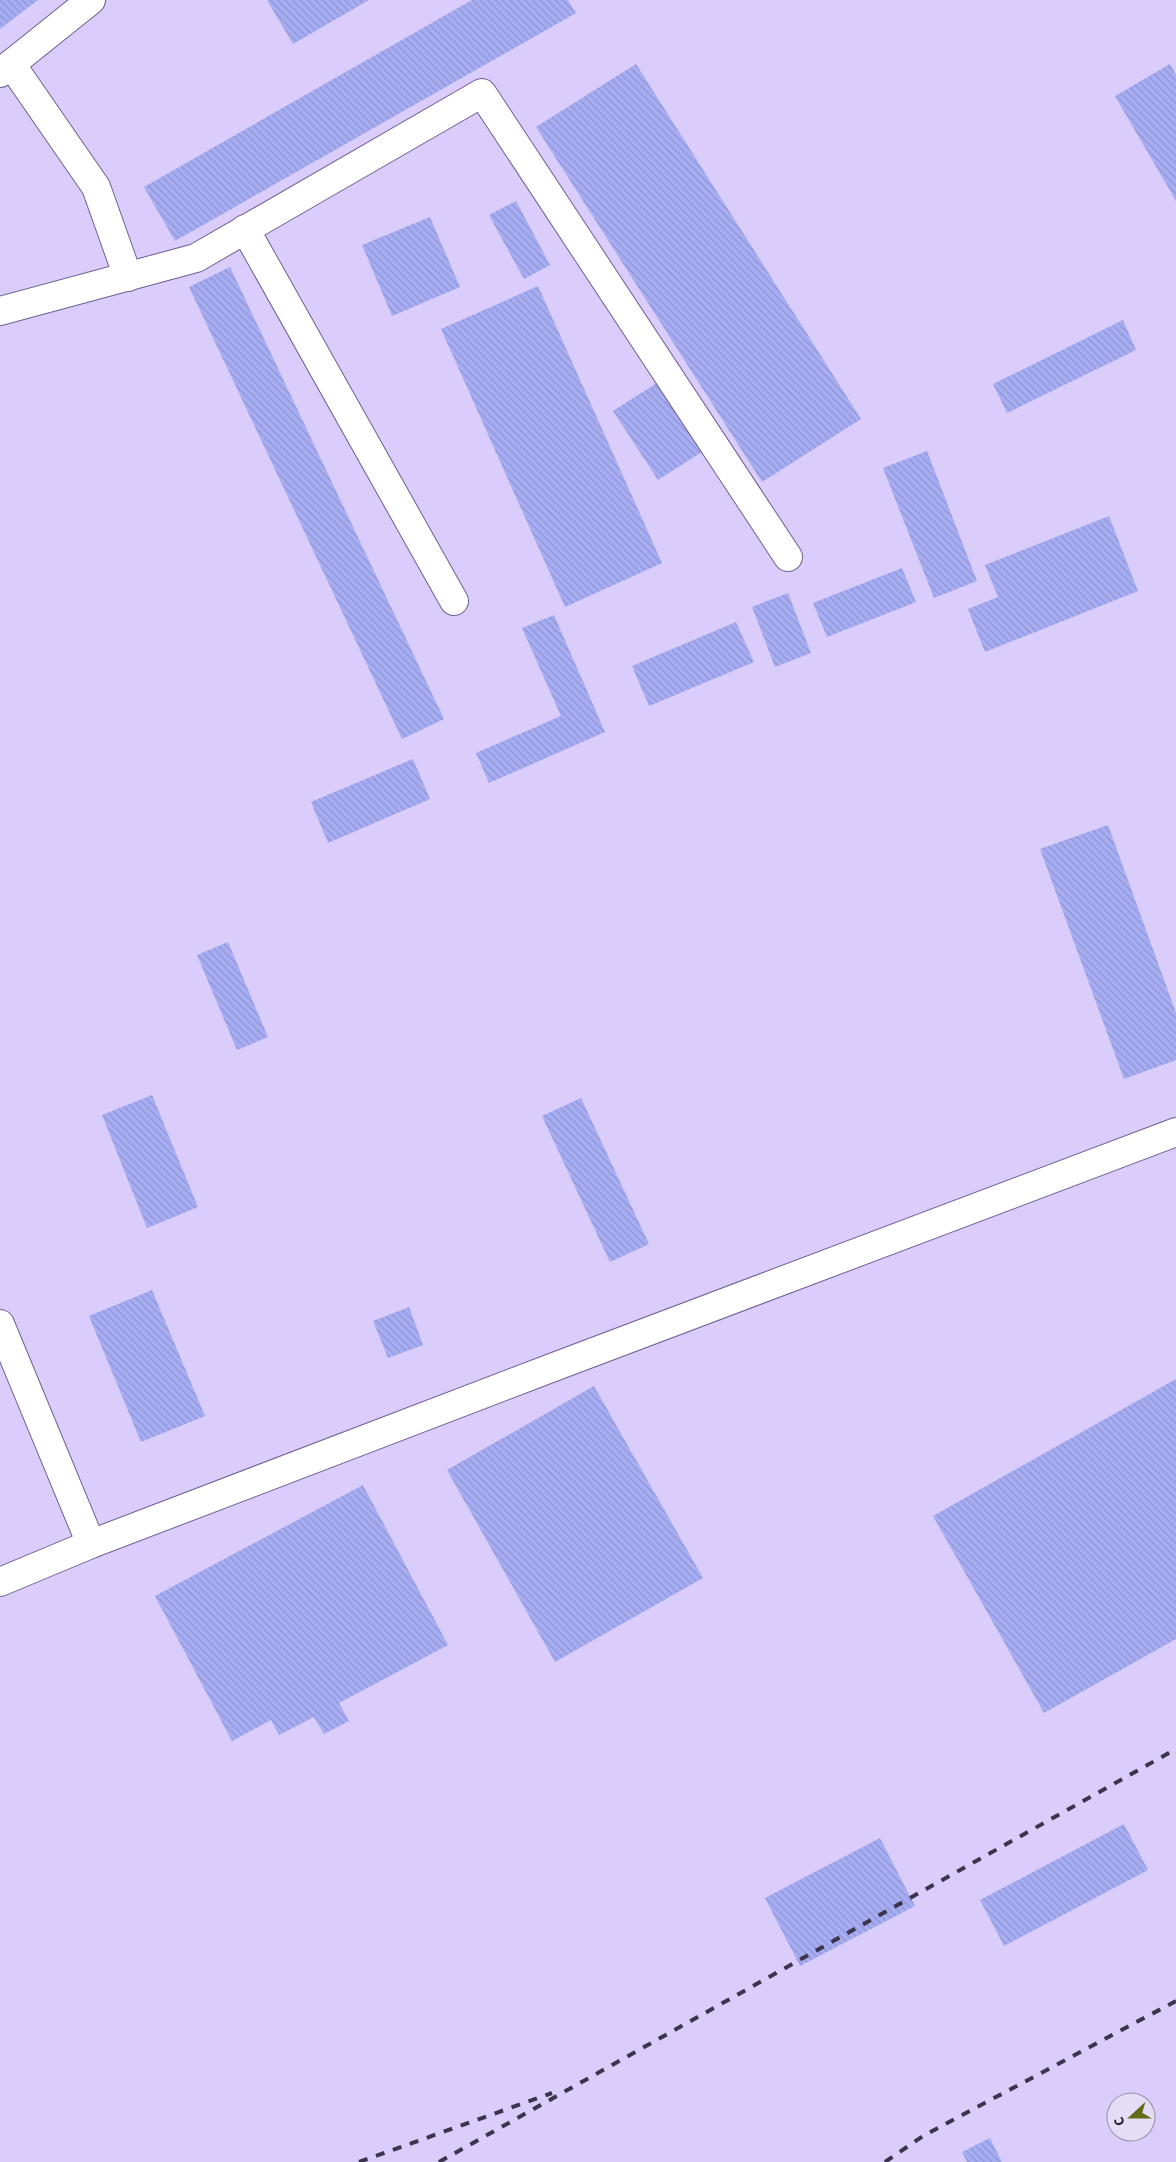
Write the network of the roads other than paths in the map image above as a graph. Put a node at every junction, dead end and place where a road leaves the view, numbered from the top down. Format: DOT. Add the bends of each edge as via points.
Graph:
graph roads {
  1 [pos="91,0"];
  2 [pos="6,68"];
  3 [pos="245,229"];
  4 [pos="128,277"];
  5 [pos="0,311"];
  6 [pos="788,557"];
  7 [pos="454,601"];
  8 [pos="1176,1132"];
  9 [pos="0,1324"];
  10 [pos="91,1544"];
  11 [pos="0,1582"];
  1 -- 2 [label="lane"];
  2 -- 4 [label="lane" via="96,187"];
  3 -- 4 [label="lane" via="196,258"];
  3 -- 6 [label="lane" via="482,93"];
  3 -- 7 [label="lane"];
  4 -- 5 [label="lane"];
  8 -- 10 [label="lane"];
  9 -- 10 [label="lane"];
  10 -- 11 [label="lane"];
}
